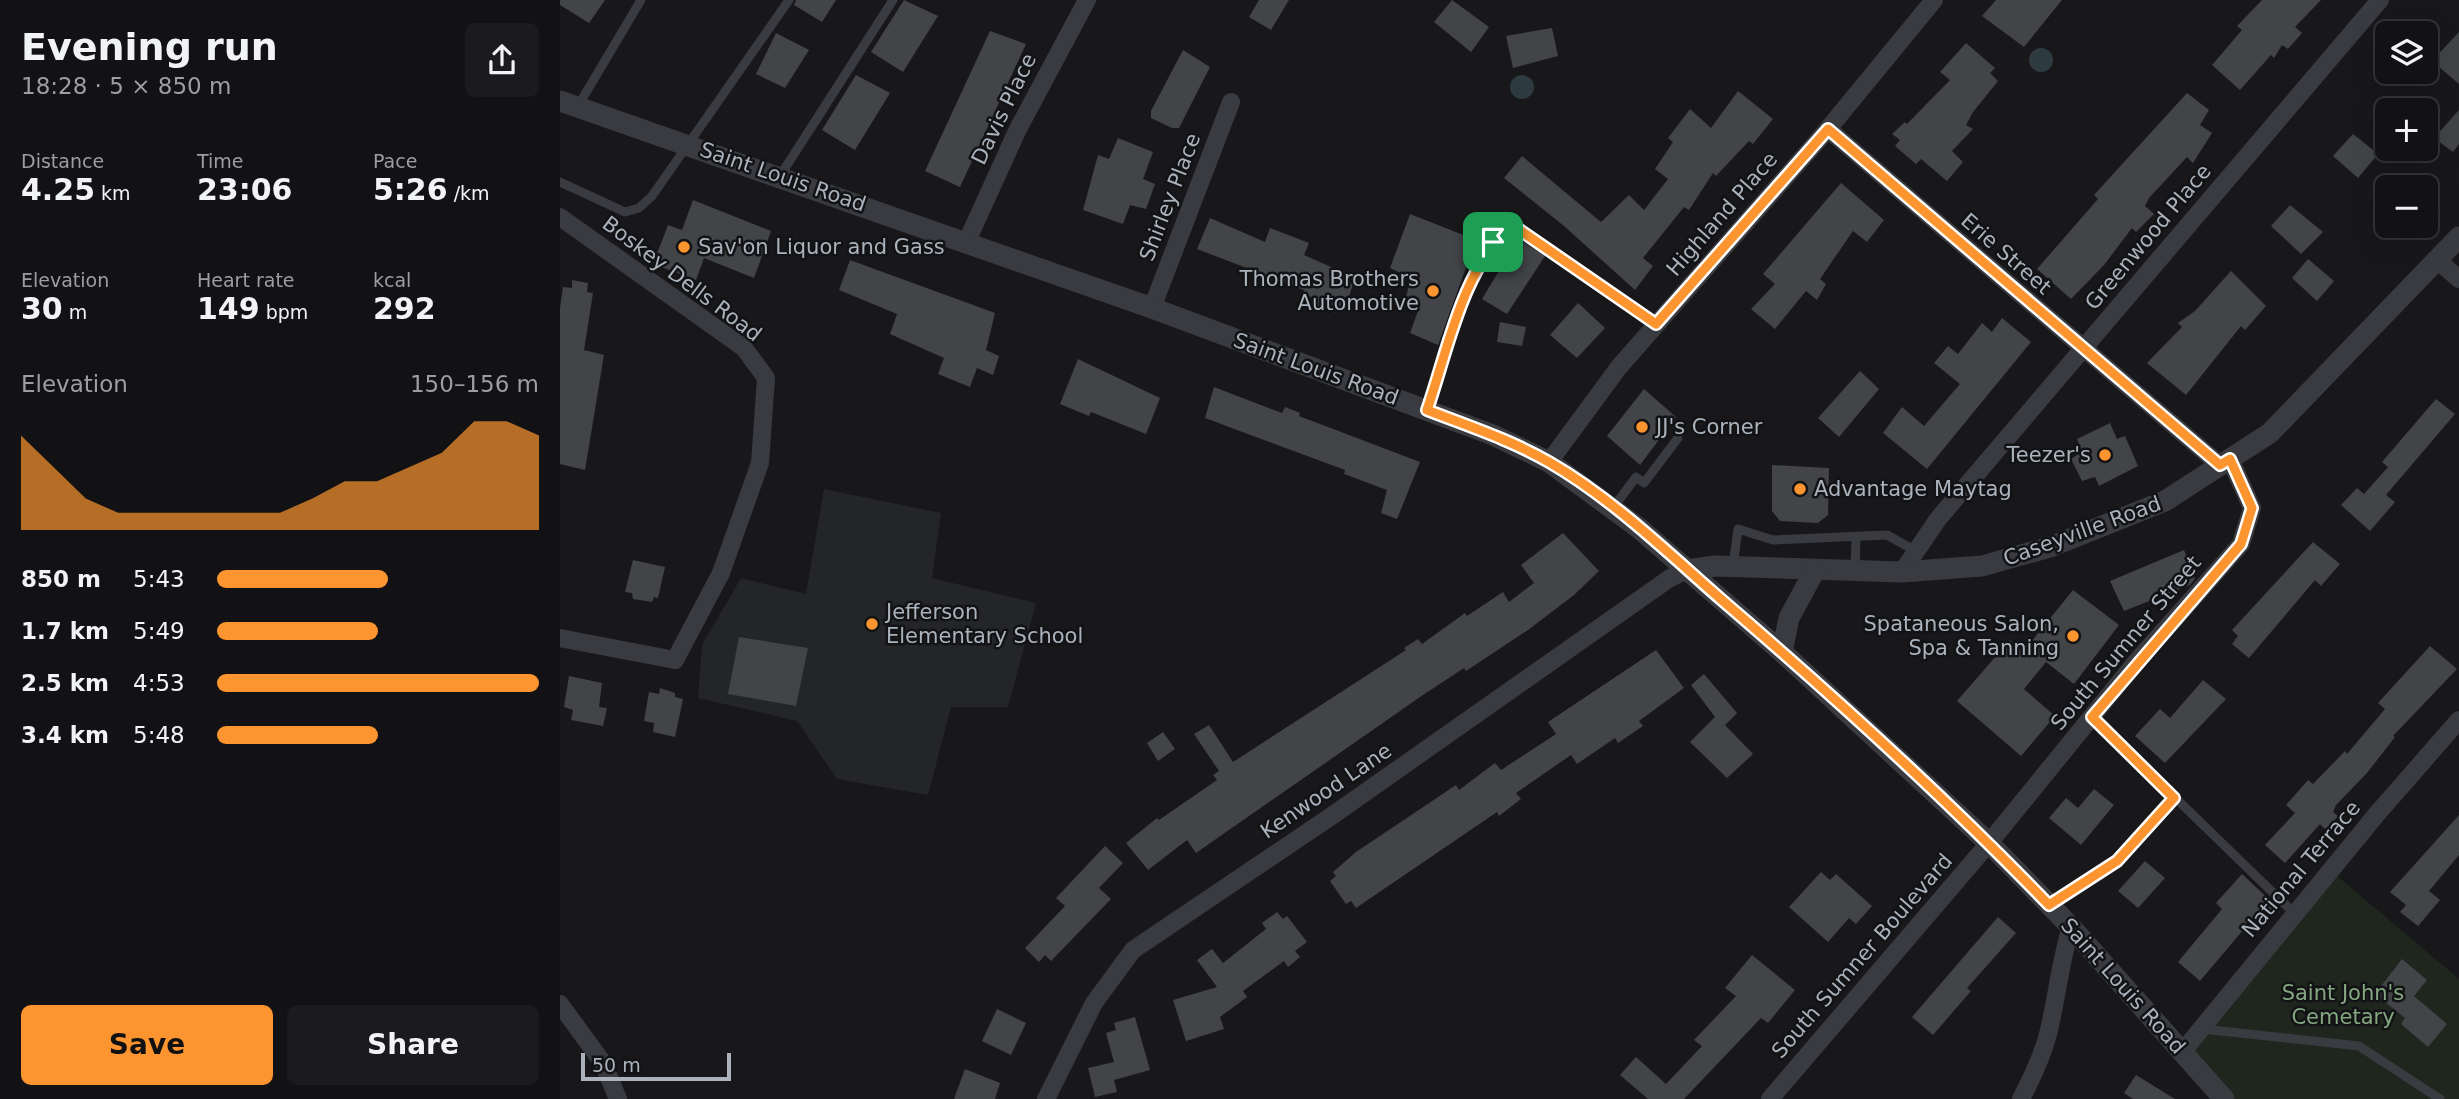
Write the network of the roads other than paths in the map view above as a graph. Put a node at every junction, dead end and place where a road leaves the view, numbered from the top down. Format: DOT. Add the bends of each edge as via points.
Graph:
graph roads {
  1 [pos="641,0"];
  2 [pos="789,0"];
  3 [pos="893,0"];
  4 [pos="1087,0"];
  5 [pos="1934,0"];
  6 [pos="2377,1"];
  7 [pos="1231,102"];
  8 [pos="569,103"];
  9 [pos="1828,129"];
  10 [pos="690,144"];
  11 [pos="780,176"];
  12 [pos="560,182"];
  13 [pos="560,217"];
  14 [pos="2459,237"];
  15 [pos="967,241"];
  16 [pos="2437,260"];
  17 [pos="2459,279"];
  18 [pos="1152,309"];
  19 [pos="1656,324"];
  20 [pos="2082,350"];
  21 [pos="1427,410"];
  22 [pos="1678,438"];
  23 [pos="1549,462"];
  24 [pos="2225,462"];
  25 [pos="1612,508"];
  26 [pos="1856,537"];
  27 [pos="1916,551"];
  28 [pos="1733,566"];
  29 [pos="1687,570"];
  30 [pos="1815,570"];
  31 [pos="1855,571"];
  32 [pos="1902,572"];
  33 [pos="560,638"];
  34 [pos="1782,652"];
  35 [pos="2092,717"];
  36 [pos="2459,720"];
  37 [pos="2174,798"];
  38 [pos="1989,843"];
  39 [pos="2049,905"];
  40 [pos="2294,913"];
  41 [pos="2071,927"];
  42 [pos="560,1004"];
  43 [pos="2200,1028"];
  44 [pos="2182,1051"];
  45 [pos="618,1099"];
  46 [pos="1046,1099"];
  47 [pos="1770,1099"];
  48 [pos="2021,1099"];
  49 [pos="2224,1099"];
  50 [pos="2440,1099"];
  1 -- 8 [label="lane"];
  2 -- 10 [label="lane"];
  3 -- 11 [label="lane"];
  4 -- 15 [label="street, Davis Place" via="1018,129"];
  5 -- 9 [label="street, Highland Place"];
  6 -- 20 [label="street, Greenwood Place"];
  7 -- 18 [label="street, Shirley Place"];
  8 -- 10 [label="street, Saint Louis Road"];
  9 -- 19 [label="street, Highland Place"];
  9 -- 20 [label="street, Erie Street"];
  10 -- 11 [label="street, Saint Louis Road"];
  10 -- 12 [label="lane" via="639,208 625,212"];
  11 -- 15 [label="street, Saint Louis Road"];
  13 -- 33 [label="street, Boskey Dells Road" via="744,348 766,378 760,463 720,573 674,660"];
  14 -- 16 [label="street, Caseyville Road"];
  15 -- 18 [label="street, Saint Louis Road"];
  16 -- 17 [label="street"];
  16 -- 24 [label="street, Caseyville Road" via="2270,433"];
  18 -- 21 [label="street, Saint Louis Road"];
  19 -- 21 [label="lane" via="1511,224 1493,242 1464,295"];
  19 -- 23 [label="street, Highland Place"];
  20 -- 24 [label="street, Erie Street"];
  20 -- 27 [label="street, Greenwood Place"];
  21 -- 23 [label="street, Saint Louis Road"];
  22 -- 25 [label="lane" via="1644,483 1636,477"];
  23 -- 25 [label="street, Saint Louis Road"];
  24 -- 32 [label="street, Caseyville Road" via="2165,502 2050,547 1982,566"];
  24 -- 35 [label="street, South Sumner Street" via="2252,508 2241,544"];
  25 -- 29 [label="street, Saint Louis Road"];
  26 -- 27 [label="lane" via="1887,535"];
  26 -- 28 [label="lane" via="1773,540 1738,529"];
  26 -- 31 [label="lane"];
  27 -- 32 [label="street, Greenwood Place"];
  28 -- 29 [label="street, Caseyville Road"];
  28 -- 30 [label="street, Caseyville Road"];
  29 -- 34 [label="street, Saint Louis Road"];
  29 -- 46 [label="street, Kenwood Lane" via="1133,950 1094,1003"];
  30 -- 31 [label="street, Caseyville Road"];
  30 -- 34 [label="street" via="1796,602"];
  31 -- 32 [label="street, Caseyville Road"];
  34 -- 38 [label="street, Saint Louis Road"];
  35 -- 37 [label="lane"];
  35 -- 38 [label="street, South Sumner Street"];
  36 -- 40 [label="street, National Terrace"];
  37 -- 39 [label="lane" via="2117,861"];
  37 -- 40 [label="lane"];
  38 -- 39 [label="street, Saint Louis Road"];
  38 -- 47 [label="street, South Sumner Boulevard"];
  39 -- 41 [label="street, Saint Louis Road"];
  40 -- 43 [label="street, National Terrace"];
  41 -- 44 [label="street, Saint Louis Road"];
  41 -- 48 [label="street" via="2048,1034"];
  42 -- 45 [label="street" via="603,1063"];
  43 -- 44 [label="street, National Terrace"];
  43 -- 50 [label="lane" via="2359,1046"];
  44 -- 49 [label="street, Saint Louis Road"];
}
